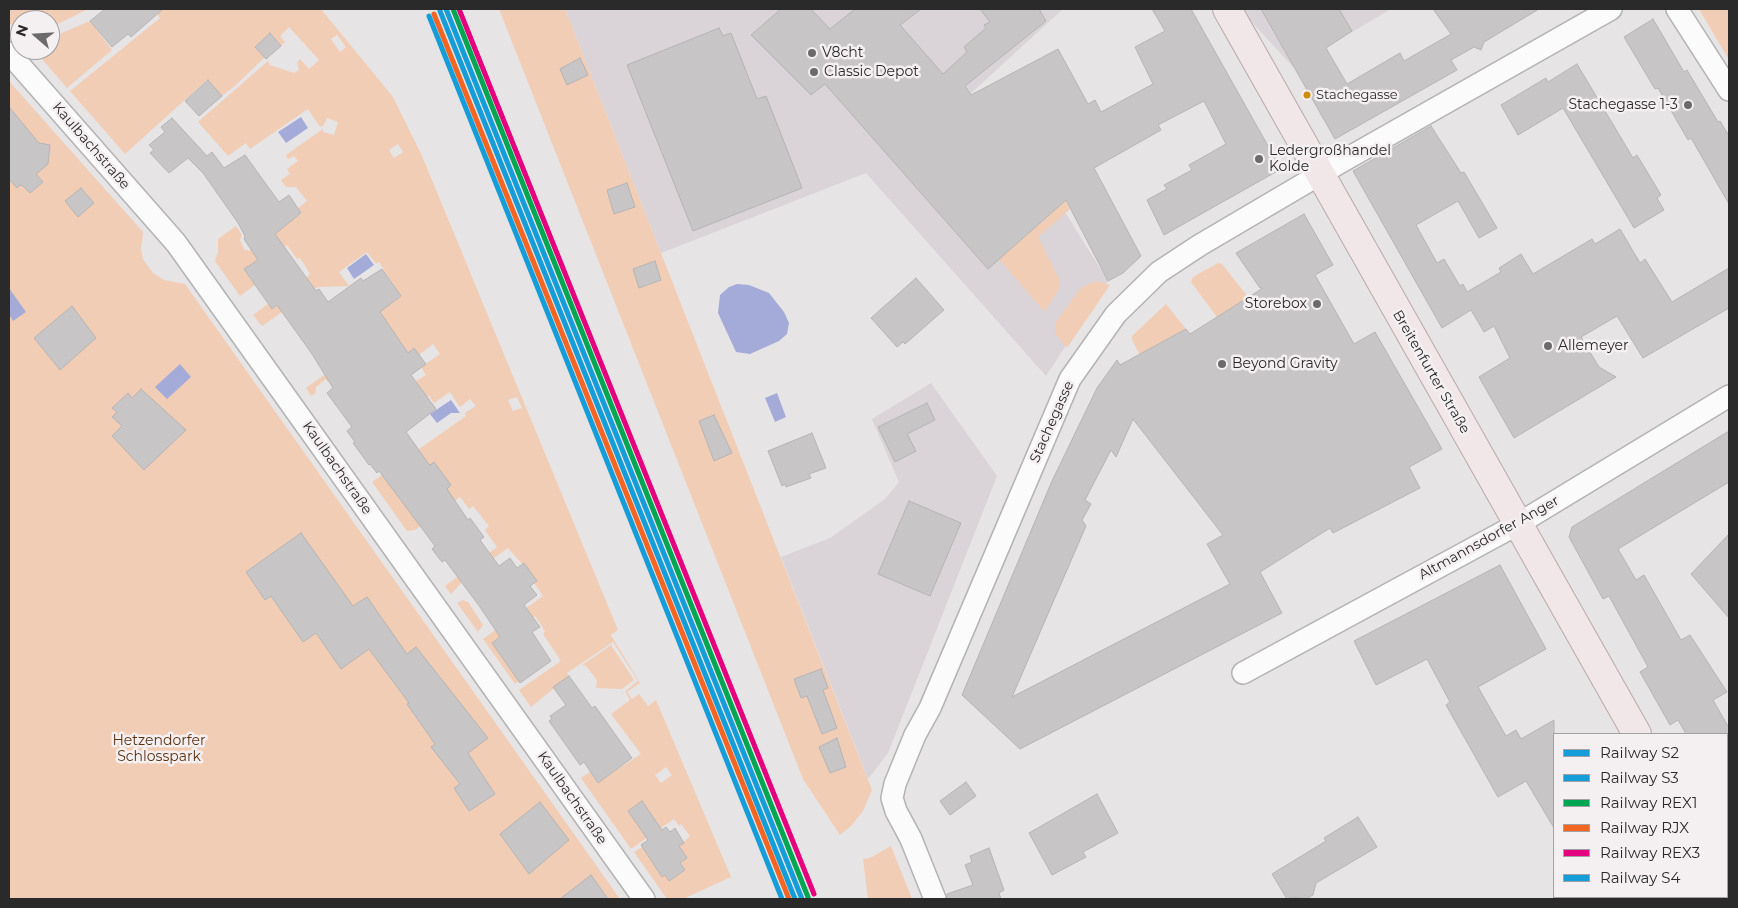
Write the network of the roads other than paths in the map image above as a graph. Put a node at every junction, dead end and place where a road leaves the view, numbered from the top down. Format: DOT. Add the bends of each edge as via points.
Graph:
graph roads {
  1 [pos="1227,9"];
  2 [pos="1611,9"];
  3 [pos="1677,9"];
  4 [pos="9,53"];
  5 [pos="1729,90"];
  6 [pos="1320,175"];
  7 [pos="1729,396"];
  8 [pos="1518,524"];
  9 [pos="1244,673"];
  10 [pos="1636,733"];
  11 [pos="644,899"];
  12 [pos="935,899"];
  1 -- 6 [label="main road, Breitenfurter Straße"];
  2 -- 6 [label="street, Stachegasse"];
  3 -- 5 [label="street"];
  4 -- 11 [label="street, Kaulbachstraße" via="176,243"];
  6 -- 8 [label="main road, Breitenfurter Straße"];
  6 -- 12 [label="street, Stachegasse" via="1159,272 1116,314 1070,379 930,708 894,784 892,798"];
  7 -- 8 [label="street, Altmannsdorfer Anger"];
  8 -- 9 [label="street, Altmannsdorfer Anger"];
  8 -- 10 [label="main road, Breitenfurter Straße"];
}
